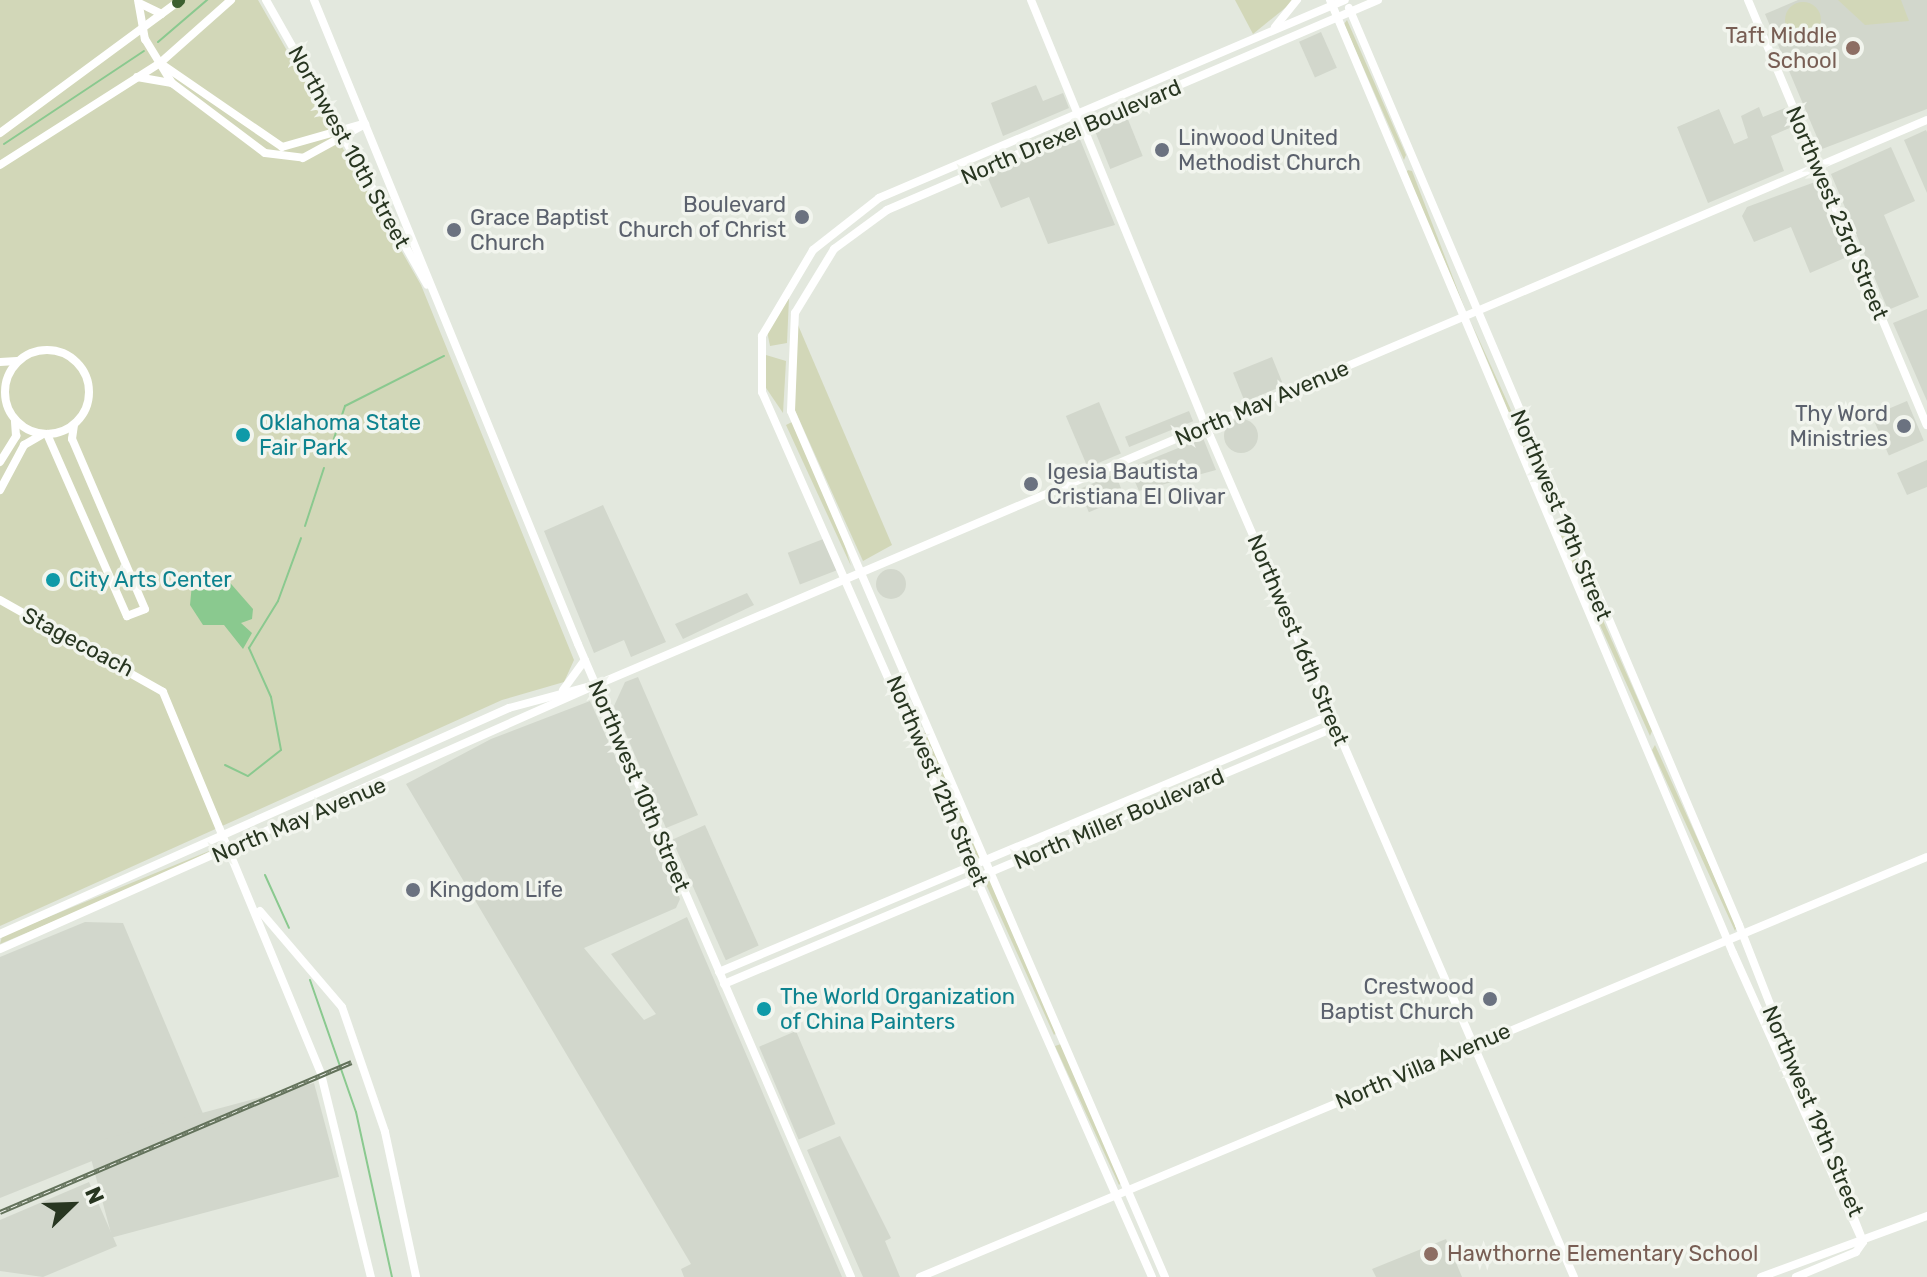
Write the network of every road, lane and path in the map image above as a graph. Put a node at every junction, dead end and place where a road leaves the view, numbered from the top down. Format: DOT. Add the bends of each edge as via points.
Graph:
graph roads {
  1 [pos="231,0"];
  2 [pos="266,0"];
  3 [pos="314,0"];
  4 [pos="1031,0"];
  5 [pos="1297,0"];
  6 [pos="1346,0"];
  7 [pos="1378,0"];
  8 [pos="1748,0"];
  9 [pos="179,1"];
  10 [pos="139,2"];
  11 [pos="1331,3"];
  12 [pos="1350,12"];
  13 [pos="162,14"];
  14 [pos="1338,17"];
  15 [pos="143,30"];
  16 [pos="1267,33"];
  17 [pos="181,47"];
  18 [pos="160,63"];
  19 [pos="179,74"];
  20 [pos="136,77"];
  21 [pos="172,83"];
  22 [pos="1078,113"];
  23 [pos="1927,120"];
  24 [pos="365,124"];
  25 [pos="1083,127"];
  26 [pos="340,130"];
  27 [pos="0,133"];
  28 [pos="345,141"];
  29 [pos="0,165"];
  30 [pos="1818,168"];
  31 [pos="432,294"];
  32 [pos="797,306"];
  33 [pos="1474,313"];
  34 [pos="1462,318"];
  35 [pos="21,359"];
  36 [pos="0,362"];
  37 [pos="0,384"];
  38 [pos="6,398"];
  39 [pos="14,417"];
  40 [pos="74,425"];
  41 [pos="1927,425"];
  42 [pos="1206,426"];
  43 [pos="45,434"];
  44 [pos="0,462"];
  45 [pos="0,490"];
  46 [pos="126,564"];
  47 [pos="108,571"];
  48 [pos="860,573"];
  49 [pos="849,578"];
  50 [pos="0,600"];
  51 [pos="585,660"];
  52 [pos="596,685"];
  53 [pos="563,690"];
  54 [pos="509,708"];
  55 [pos="1331,715"];
  56 [pos="514,721"];
  57 [pos="1336,727"];
  58 [pos="227,838"];
  59 [pos="231,848"];
  60 [pos="1927,857"];
  61 [pos="985,861"];
  62 [pos="974,865"];
  63 [pos="990,873"];
  64 [pos="979,877"];
  65 [pos="256,905"];
  66 [pos="0,934"];
  67 [pos="1740,934"];
  68 [pos="1730,939"];
  69 [pos="0,949"];
  70 [pos="719,972"];
  71 [pos="724,984"];
  72 [pos="1473,1044"];
  73 [pos="1127,1190"];
  74 [pos="1117,1194"];
  75 [pos="1927,1216"];
  76 [pos="1863,1242"];
  77 [pos="371,1277"];
  78 [pos="416,1277"];
  79 [pos="851,1277"];
  80 [pos="920,1277"];
  81 [pos="1152,1277"];
  82 [pos="1165,1277"];
  83 [pos="1574,1277"];
  84 [pos="1761,1277"];
  85 [pos="1796,1277"];
  1 -- 17 [label="street"];
  2 -- 26 [label="street, Northwest 10th Street"];
  3 -- 24 [label="street, Northwest 10th Street"];
  4 -- 22 [label="street, Northwest 16th Street"];
  5 -- 16 [label="street"];
  6 -- 11 [label="street, Northwest 12th Street"];
  6 -- 12 [label="street, Northwest 19th Street"];
  7 -- 12 [label="street, North Drexel Boulevard"];
  8 -- 30 [label="street, Northwest 23rd Street"];
  9 -- 13 [label="street"];
  10 -- 13 [label="street"];
  10 -- 15 [label="street"];
  11 -- 14 [label="street, Northwest 19th Street"];
  11 -- 16 [label="street, Northwest 12th Street"];
  12 -- 14 [label="street, North Drexel Boulevard"];
  12 -- 33 [label="street, Northwest 19th Street"];
  13 -- 15 [label="street"];
  14 -- 25 [label="street, North Drexel Boulevard"];
  14 -- 34 [label="street, Northwest 19th Street"];
  15 -- 18 [label="street"];
  15 -- 27 [label="street"];
  16 -- 22 [label="street, Northwest 12th Street"];
  17 -- 18 [label="street"];
  17 -- 19 [label="street"];
  18 -- 19 [label="street"];
  18 -- 20 [label="street"];
  18 -- 21 [label="street"];
  19 -- 26 [label="street" via="272,143 302,146"];
  20 -- 21 [label="street"];
  20 -- 29 [label="street"];
  21 -- 28 [label="street" via="273,156 303,158"];
  22 -- 25 [label="street, Northwest 16th Street"];
  22 -- 49 [label="street, Northwest 12th Street" via="879,198 834,229 789,286 762,336 759,383"];
  23 -- 30 [label="street, North May Avenue"];
  24 -- 26 [label="street"];
  24 -- 28 [label="street"];
  24 -- 31 [label="street, Northwest 10th Street"];
  25 -- 32 [label="street, North Drexel Boulevard" via="870,220 821,264"];
  25 -- 42 [label="street, Northwest 16th Street"];
  26 -- 28 [label="street, Northwest 10th Street"];
  28 -- 31 [label="street, Northwest 10th Street"];
  30 -- 33 [label="street, North May Avenue"];
  30 -- 41 [label="street, Northwest 23rd Street"];
  31 -- 51 [label="street, Northwest 10th Street"];
  32 -- 48 [label="street, Northwest 12th Street" via="789,401"];
  33 -- 34 [label="street, North May Avenue"];
  33 -- 67 [label="street, Northwest 19th Street"];
  34 -- 42 [label="street, North May Avenue"];
  34 -- 68 [label="street, Northwest 19th Street"];
  35 -- 36 [label="street"];
  35 -- 38 [label="street"];
  35 -- 40 [label="street" via="52,350 78,363 89,397"];
  37 -- 38 [label="street"];
  38 -- 39 [label="street"];
  39 -- 43 [label="street"];
  39 -- 44 [label="street" via="16,436"];
  40 -- 43 [label="street"];
  40 -- 46 [label="street" via="72,439"];
  42 -- 48 [label="street, North May Avenue"];
  42 -- 55 [label="street, Northwest 16th Street"];
  43 -- 45 [label="street" via="24,445"];
  43 -- 47 [label="street"];
  46 -- 47 [label="street"];
  46 -- 47 [label="street" via="145,609 127,616"];
  48 -- 49 [label="street, North May Avenue"];
  48 -- 61 [label="street, Northwest 12th Street"];
  49 -- 52 [label="street, North May Avenue"];
  49 -- 62 [label="street, Northwest 12th Street"];
  50 -- 58 [label="street, Stagecoach" via="156,684"];
  51 -- 52 [label="street, Northwest 10th Street"];
  51 -- 53 [label="street"];
  52 -- 53 [label="street, North May Avenue"];
  52 -- 56 [label="street, North May Avenue"];
  52 -- 70 [label="street, Northwest 10th Street"];
  53 -- 54 [label="street, North May Avenue"];
  54 -- 56 [label="street"];
  54 -- 58 [label="street, North May Avenue"];
  55 -- 57 [label="street, Northwest 16th Street"];
  55 -- 61 [label="street, North Miller Boulevard"];
  56 -- 59 [label="street, North May Avenue"];
  57 -- 63 [label="street, North Miller Boulevard"];
  57 -- 72 [label="street, Northwest 16th Street"];
  58 -- 59 [label="street"];
  58 -- 66 [label="street, North May Avenue"];
  59 -- 65 [label="street"];
  59 -- 69 [label="street, North May Avenue"];
  60 -- 67 [label="street, North Villa Avenue"];
  61 -- 62 [label="street, North Miller Boulevard"];
  61 -- 63 [label="street, Northwest 12th Street"];
  62 -- 64 [label="street, Northwest 12th Street"];
  62 -- 70 [label="street, North Miller Boulevard"];
  63 -- 64 [label="street, North Miller Boulevard"];
  63 -- 73 [label="street, Northwest 12th Street"];
  64 -- 71 [label="street, North Miller Boulevard"];
  64 -- 74 [label="street, Northwest 12th Street"];
  65 -- 77 [label="street" via="321,1074"];
  65 -- 78 [label="street" via="342,1007 385,1132"];
  67 -- 68 [label="street, North Villa Avenue"];
  67 -- 76 [label="street, Northwest 19th Street"];
  68 -- 72 [label="street, North Villa Avenue"];
  68 -- 76 [label="street, Northwest 19th Street"];
  70 -- 71 [label="street, Northwest 10th Street"];
  71 -- 79 [label="street, Northwest 10th Street"];
  72 -- 73 [label="street, North Villa Avenue"];
  72 -- 83 [label="street, Northwest 16th Street"];
  73 -- 74 [label="street, North Villa Avenue"];
  73 -- 82 [label="street, Northwest 12th Street"];
  74 -- 80 [label="street, North Villa Avenue"];
  74 -- 81 [label="street, Northwest 12th Street"];
  75 -- 76 [label="street"];
  76 -- 84 [label="street" via="1848,1241"];
  76 -- 85 [label="street" via="1856,1252"];
}
